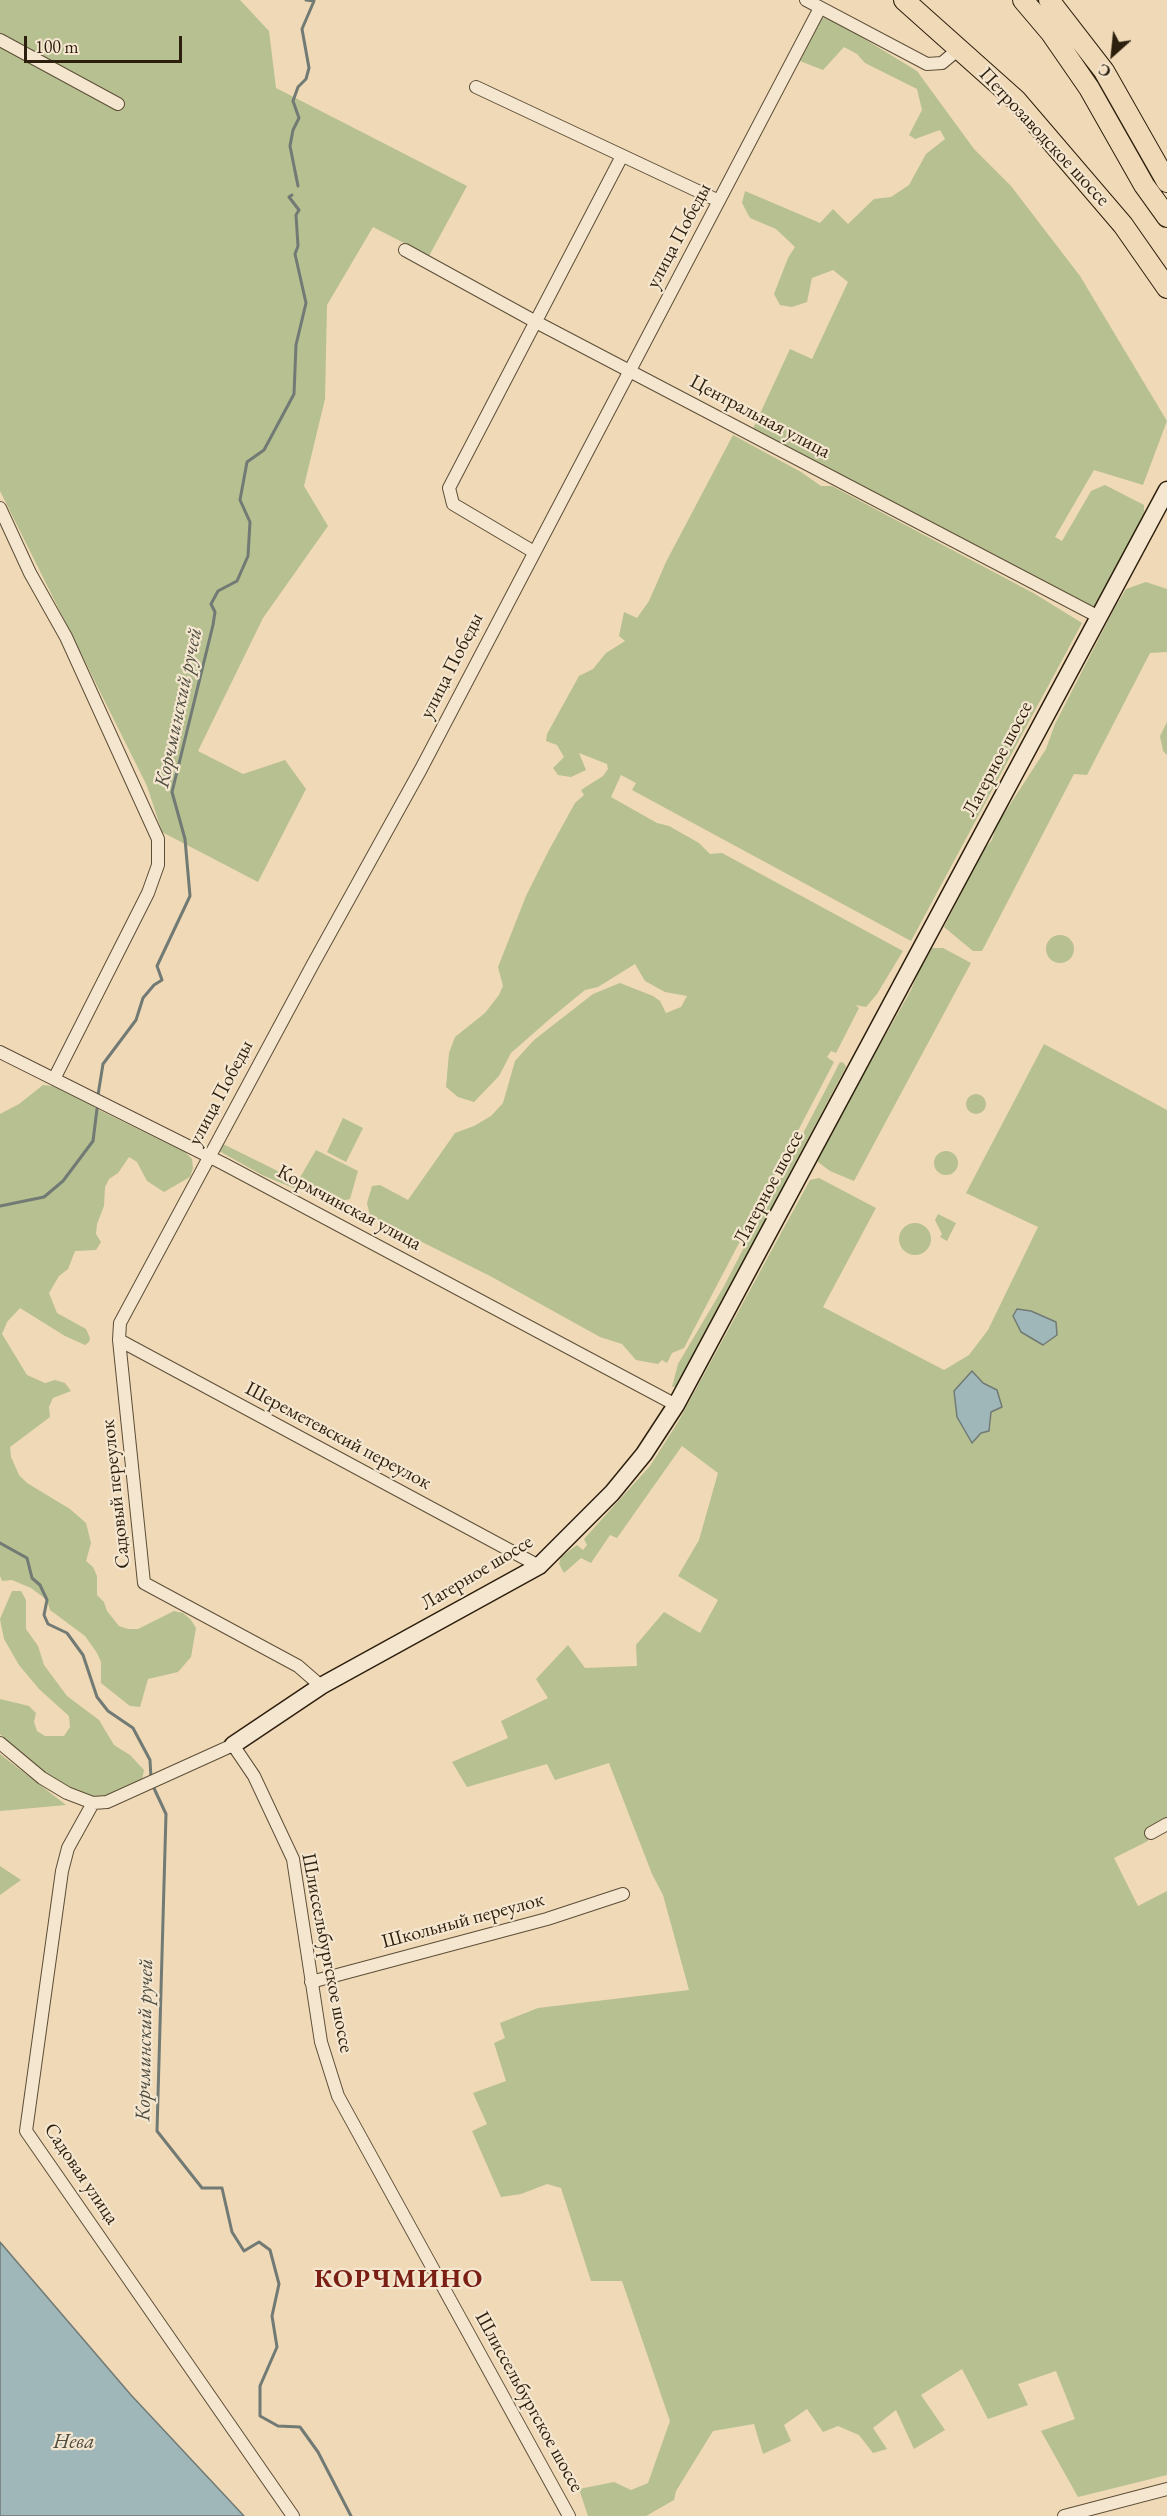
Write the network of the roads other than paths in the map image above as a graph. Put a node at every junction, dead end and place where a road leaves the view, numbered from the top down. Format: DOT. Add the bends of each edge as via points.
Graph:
graph roads {
  1 [pos="806,0"];
  2 [pos="904,0"];
  3 [pos="1023,0"];
  4 [pos="1049,0"];
  5 [pos="820,8"];
  6 [pos="0,40"];
  7 [pos="960,48"];
  8 [pos="476,87"];
  9 [pos="118,104"];
  10 [pos="622,156"];
  11 [pos="1167,182"];
  12 [pos="719,201"];
  13 [pos="1167,217"];
  14 [pos="405,250"];
  15 [pos="1167,288"];
  16 [pos="536,322"];
  17 [pos="630,371"];
  18 [pos="1167,490"];
  19 [pos="0,508"];
  20 [pos="534,552"];
  21 [pos="1099,616"];
  22 [pos="0,1052"];
  23 [pos="54,1079"];
  24 [pos="208,1157"];
  25 [pos="119,1340"];
  26 [pos="676,1406"];
  27 [pos="539,1566"];
  28 [pos="321,1686"];
  29 [pos="0,1743"];
  30 [pos="233,1746"];
  31 [pos="93,1803"];
  32 [pos="1167,1824"];
  33 [pos="1151,1833"];
  34 [pos="623,1894"];
  35 [pos="311,1982"];
  36 [pos="1167,2488"];
  37 [pos="293,2516"];
  38 [pos="569,2516"];
  39 [pos="1064,2516"];
  1 -- 5 [label="street"];
  2 -- 7 [label="main road, Петрозаводское шоссе"];
  3 -- 13 [label="main road" via="1070,58"];
  4 -- 11 [label="main road" via="1104,71"];
  5 -- 7 [label="street" via="927,64 942,63"];
  5 -- 12 [label="street, улица Победы"];
  6 -- 9 [label="street"];
  7 -- 15 [label="main road, Петрозаводское шоссе" via="1016,100 1082,174"];
  8 -- 10 [label="street"];
  10 -- 12 [label="street"];
  10 -- 16 [label="street"];
  12 -- 17 [label="street, улица Победы"];
  14 -- 16 [label="street, Центральная улица"];
  16 -- 17 [label="street, Центральная улица"];
  16 -- 20 [label="street" via="448,488 453,504"];
  17 -- 20 [label="street, улица Победы"];
  17 -- 21 [label="street, Центральная улица"];
  18 -- 21 [label="street, Лагерное шоссе"];
  19 -- 23 [label="street" via="66,637 158,839 158,865 148,893"];
  20 -- 24 [label="street, улица Победы" via="416,779"];
  21 -- 26 [label="street, Лагерное шоссе"];
  22 -- 23 [label="street, Кормчинская улица"];
  23 -- 24 [label="street, Кормчинская улица"];
  24 -- 25 [label="street, улица Победы" via="120,1323"];
  24 -- 26 [label="street, Кормчинская улица"];
  25 -- 27 [label="street, Шереметевский переулок"];
  25 -- 28 [label="street, Садовый переулок" via="144,1583 298,1666"];
  26 -- 27 [label="street, Лагерное шоссе" via="612,1493"];
  27 -- 28 [label="street, Лагерное шоссе"];
  28 -- 30 [label="street, Лагерное шоссе"];
  29 -- 31 [label="street" via="42,1778"];
  30 -- 31 [label="street" via="107,1802"];
  30 -- 35 [label="street, Шлиссельбургское шоссе" via="254,1776 293,1859"];
  31 -- 37 [label="street, Садовая улица" via="68,1848 62,1871 26,2131"];
  32 -- 33 [label="street"];
  34 -- 35 [label="street, Школьный переулок" via="547,1919"];
  35 -- 38 [label="street, Шлиссельбургское шоссе" via="321,2042 338,2096"];
  36 -- 39 [label="street"];
}
